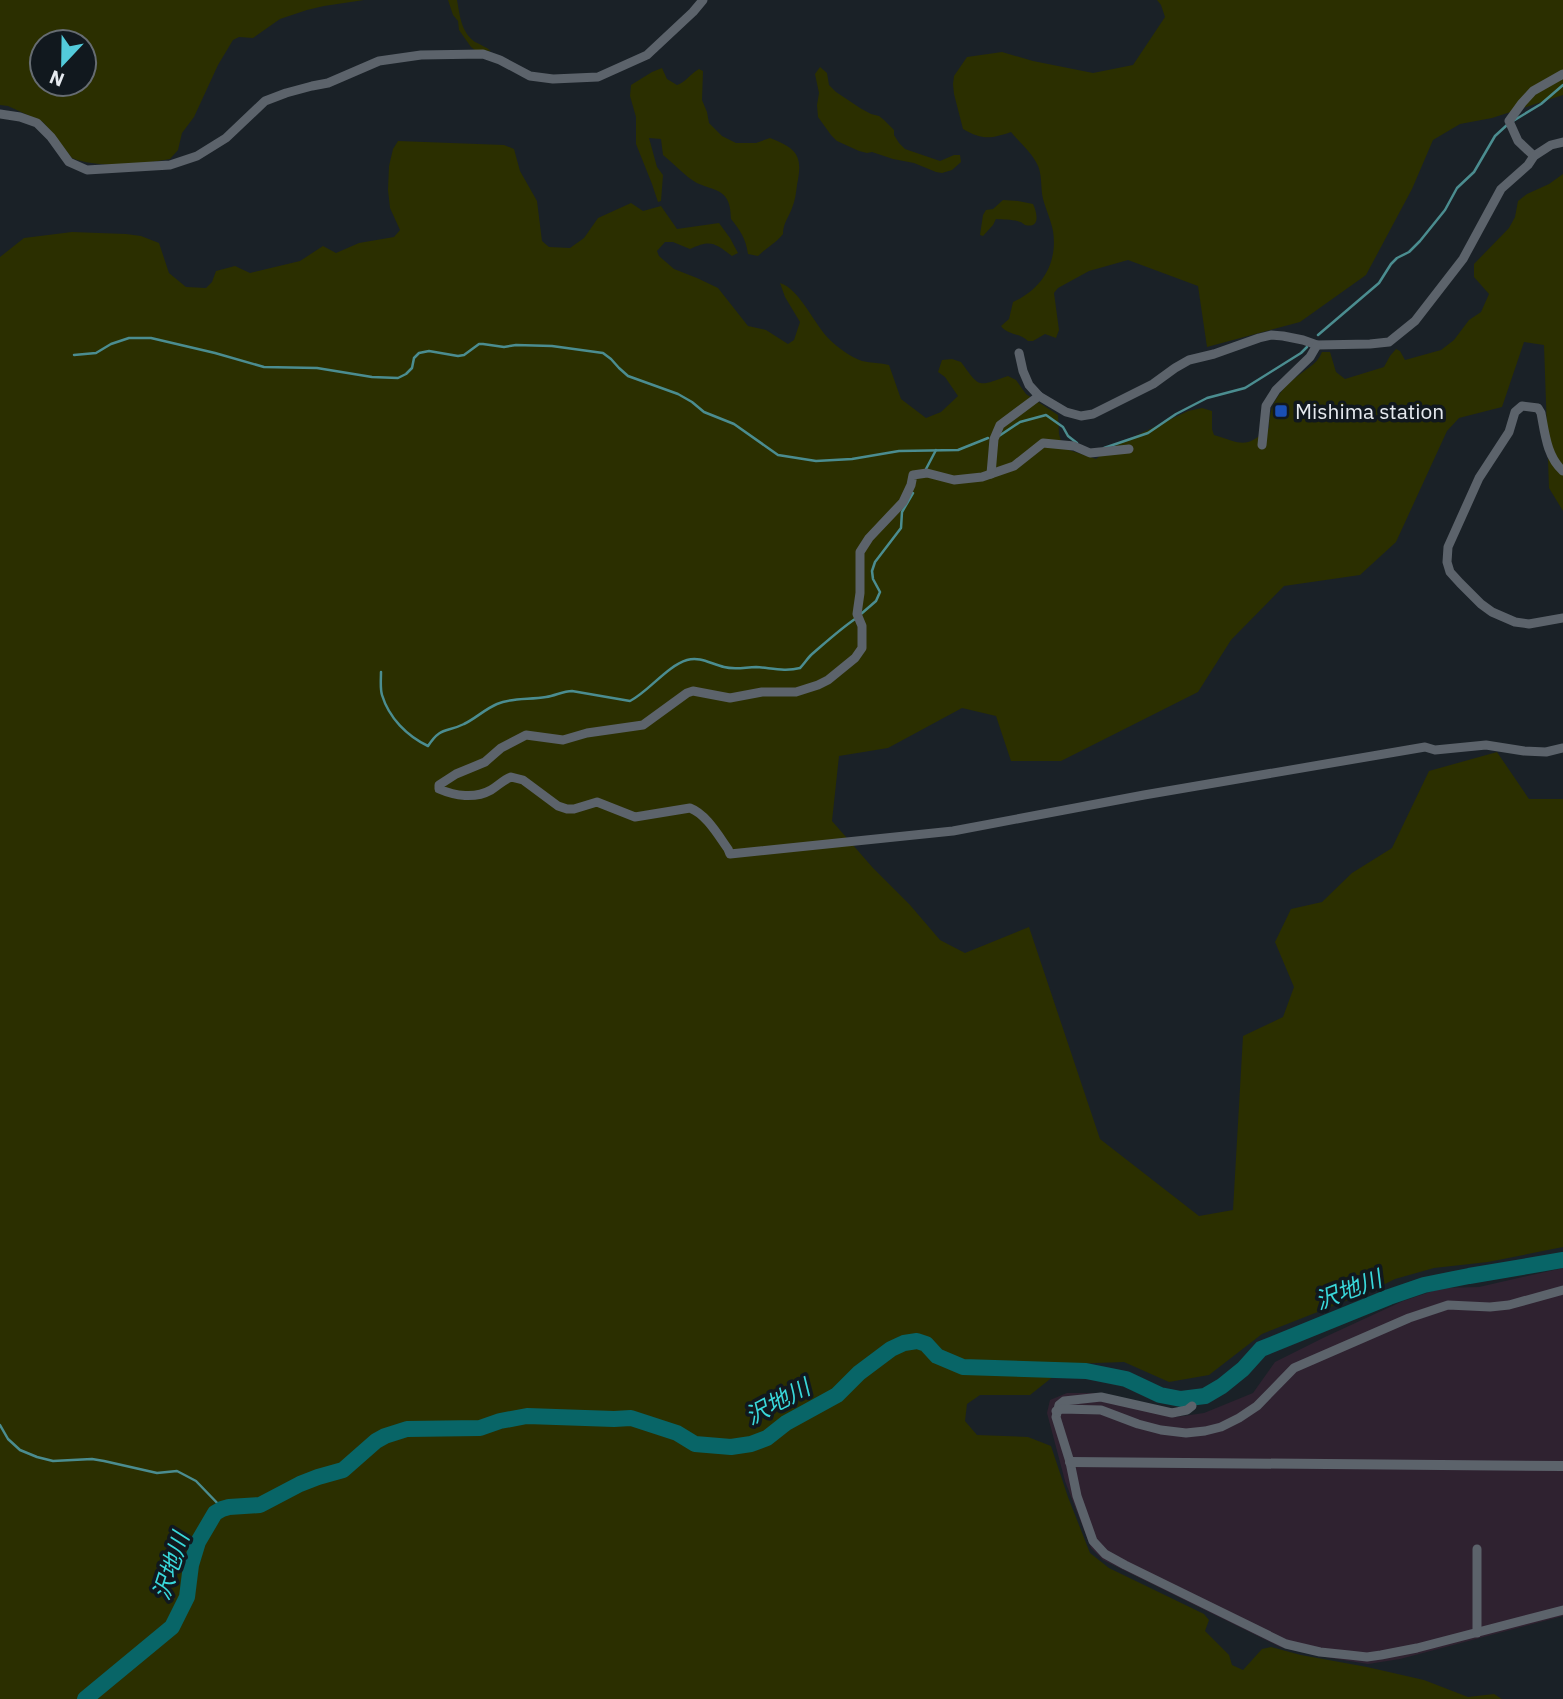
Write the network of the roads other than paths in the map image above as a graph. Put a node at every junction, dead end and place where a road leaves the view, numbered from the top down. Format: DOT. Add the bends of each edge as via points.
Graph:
graph roads {
  1 [pos="703,0"];
  2 [pos="1563,74"];
  3 [pos="0,114"];
  4 [pos="1563,142"];
  5 [pos="1534,156"];
  6 [pos="1317,345"];
  7 [pos="1019,354"];
  8 [pos="1039,396"];
  9 [pos="1262,445"];
  10 [pos="1129,449"];
  11 [pos="1563,471"];
  12 [pos="991,474"];
  13 [pos="1563,618"];
  14 [pos="1563,748"];
  15 [pos="1563,1290"];
  16 [pos="1192,1406"];
  17 [pos="1056,1411"];
  18 [pos="1070,1462"];
  19 [pos="1563,1466"];
  20 [pos="1477,1549"];
  21 [pos="1563,1610"];
  22 [pos="1477,1633"];
  1 -- 3 [label="street" via="647,55 598,76 530,76 483,54 379,61 328,83 265,101 226,138 197,156 170,165 87,170 69,162 37,124"];
  2 -- 5 [label="street" via="1533,91 1511,124 1518,141"];
  4 -- 5 [label="street"];
  5 -- 6 [label="street" via="1501,189 1463,259 1415,321 1389,341"];
  6 -- 8 [label="street" via="1283,336 1259,338 1189,360 1093,414 1066,412"];
  6 -- 9 [label="street" via="1266,406"];
  7 -- 8 [label="street" via="1029,385"];
  8 -- 12 [label="street" via="1000,425 993,439"];
  10 -- 12 [label="street" via="1090,453 1074,446 1043,443 1014,466"];
  11 -- 13 [label="street" via="1549,453 1538,408 1522,406 1479,478 1448,547 1447,562 1450,572 1492,612 1529,624"];
  12 -- 14 [label="street" via="964,480 913,475 903,502 862,548 857,614 862,648 828,680 796,692 730,698 693,691 643,725 563,740 526,735 485,762 449,777 439,789 471,796 511,777 567,809 602,802 635,817 690,808 698,811 730,854 953,831 1425,747 1486,744 1546,752"];
  15 -- 17 [label="street" via="1509,1305 1448,1305 1409,1318 1294,1367 1257,1406 1205,1432 1161,1430 1101,1410"];
  16 -- 17 [label="street" via="1172,1413 1101,1397 1064,1401"];
  17 -- 18 [label="street"];
  18 -- 19 [label="street"];
  18 -- 22 [label="street" via="1076,1496 1093,1541 1105,1554 1286,1644 1367,1657"];
  20 -- 22 [label="street"];
  21 -- 22 [label="street"];
}
